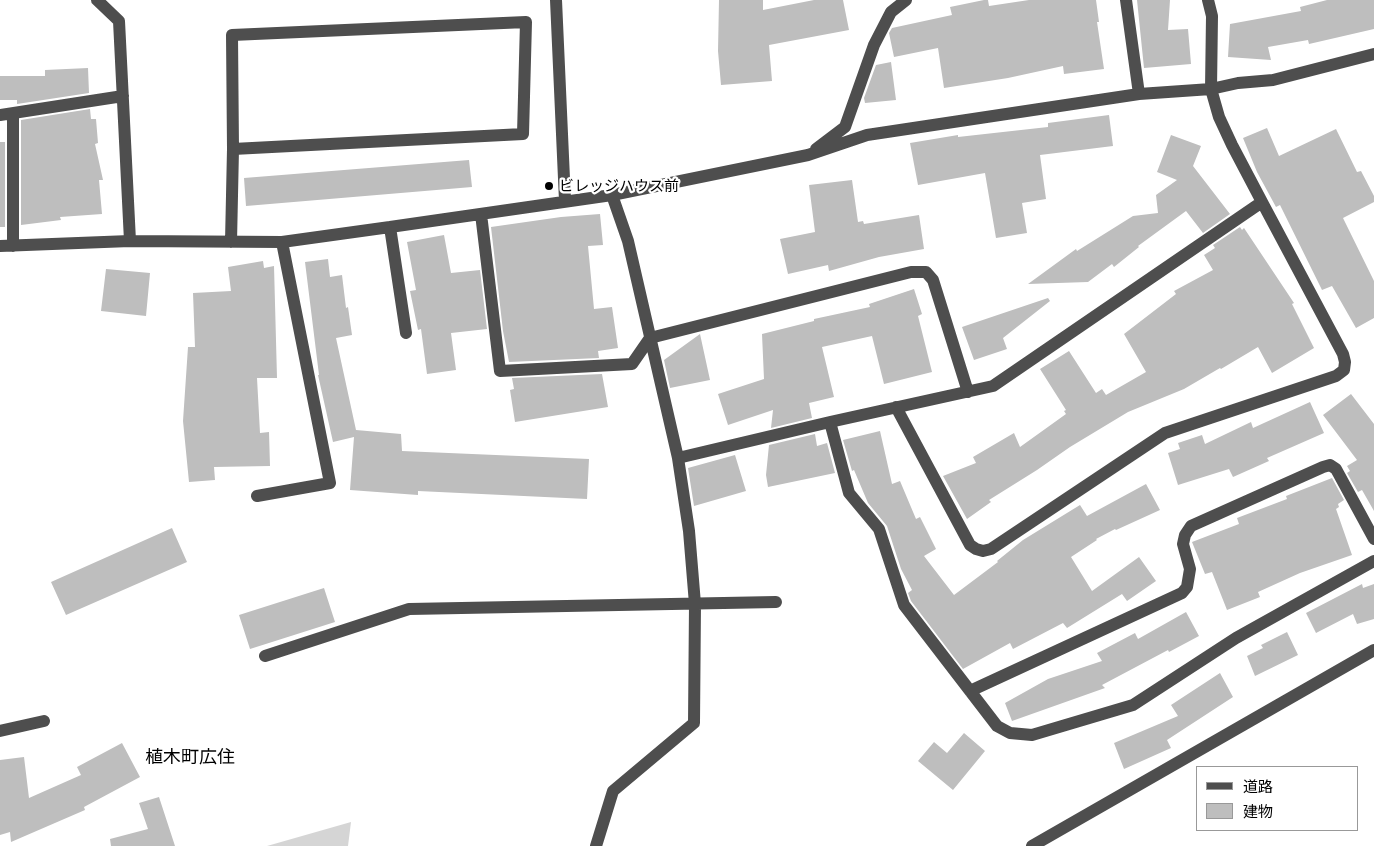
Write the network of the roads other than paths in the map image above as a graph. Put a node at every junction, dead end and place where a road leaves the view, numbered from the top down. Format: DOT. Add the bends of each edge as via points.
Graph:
graph roads {
  1 [pos="97,0"];
  2 [pos="556,0"];
  3 [pos="906,0"];
  4 [pos="1126,0"];
  5 [pos="1208,0"];
  6 [pos="1374,54"];
  7 [pos="1211,89"];
  8 [pos="1139,94"];
  9 [pos="123,96"];
  10 [pos="6,114"];
  11 [pos="233,149"];
  12 [pos="808,155"];
  13 [pos="612,194"];
  14 [pos="565,202"];
  15 [pos="1262,202"];
  16 [pos="481,214"];
  17 [pos="390,227"];
  18 [pos="130,241"];
  19 [pos="231,242"];
  20 [pos="282,242"];
  21 [pos="6,246"];
  22 [pos="406,333"];
  23 [pos="650,338"];
  24 [pos="968,392"];
  25 [pos="896,407"];
  26 [pos="830,422"];
  27 [pos="678,458"];
  28 [pos="257,496"];
  29 [pos="1374,539"];
  30 [pos="1374,561"];
  31 [pos="776,602"];
  32 [pos="695,604"];
  33 [pos="1374,650"];
  34 [pos="265,656"];
  35 [pos="970,691"];
  36 [pos="44,721"];
  37 [pos="0,731"];
  38 [pos="596,846"];
  39 [pos="1034,846"];
  1 -- 9 [label="street" via="119,21"];
  2 -- 14 [label="street"];
  3 -- 12 [label="street" via="891,12 874,44 844,127"];
  4 -- 8 [label="street"];
  5 -- 7 [label="street" via="1212,16"];
  6 -- 7 [label="street" via="1273,80"];
  7 -- 8 [label="street"];
  7 -- 15 [label="street" via="1219,118"];
  8 -- 12 [label="street" via="867,135"];
  9 -- 10 [label="street"];
  9 -- 18 [label="street"];
  10 -- 21 [label="street"];
  11 -- 11 [label="street" via="232,35 526,22 523,134"];
  11 -- 19 [label="street"];
  12 -- 13 [label="street"];
  13 -- 14 [label="street"];
  13 -- 23 [label="street" via="628,241"];
  14 -- 16 [label="street"];
  15 -- 24 [label="street" via="993,386"];
  15 -- 25 [label="street" via="1343,354 1344,370 1336,376 1165,433 984,551 970,544"];
  16 -- 17 [label="street"];
  16 -- 23 [label="street" via="500,372 632,364"];
  17 -- 20 [label="street"];
  17 -- 22 [label="street"];
  18 -- 19 [label="street"];
  18 -- 21 [label="street"];
  19 -- 20 [label="street"];
  20 -- 28 [label="street" via="330,483"];
  23 -- 24 [label="street" via="911,272 926,272 933,280"];
  23 -- 27 [label="street"];
  24 -- 25 [label="street"];
  25 -- 26 [label="street"];
  26 -- 27 [label="street"];
  26 -- 35 [label="street" via="849,493 879,530 904,605"];
  27 -- 32 [label="street"];
  29 -- 35 [label="street" via="1336,469 1330,465 1323,466 1191,526 1183,544 1190,569 1187,587 1182,593"];
  30 -- 35 [label="street" via="1236,638 1133,704 1032,735 1010,733 997,726"];
  31 -- 32 [label="street"];
  32 -- 34 [label="street" via="409,609"];
  32 -- 38 [label="street" via="694,723 613,790"];
  33 -- 39 [label="street"];
  36 -- 37 [label="street"];
}
